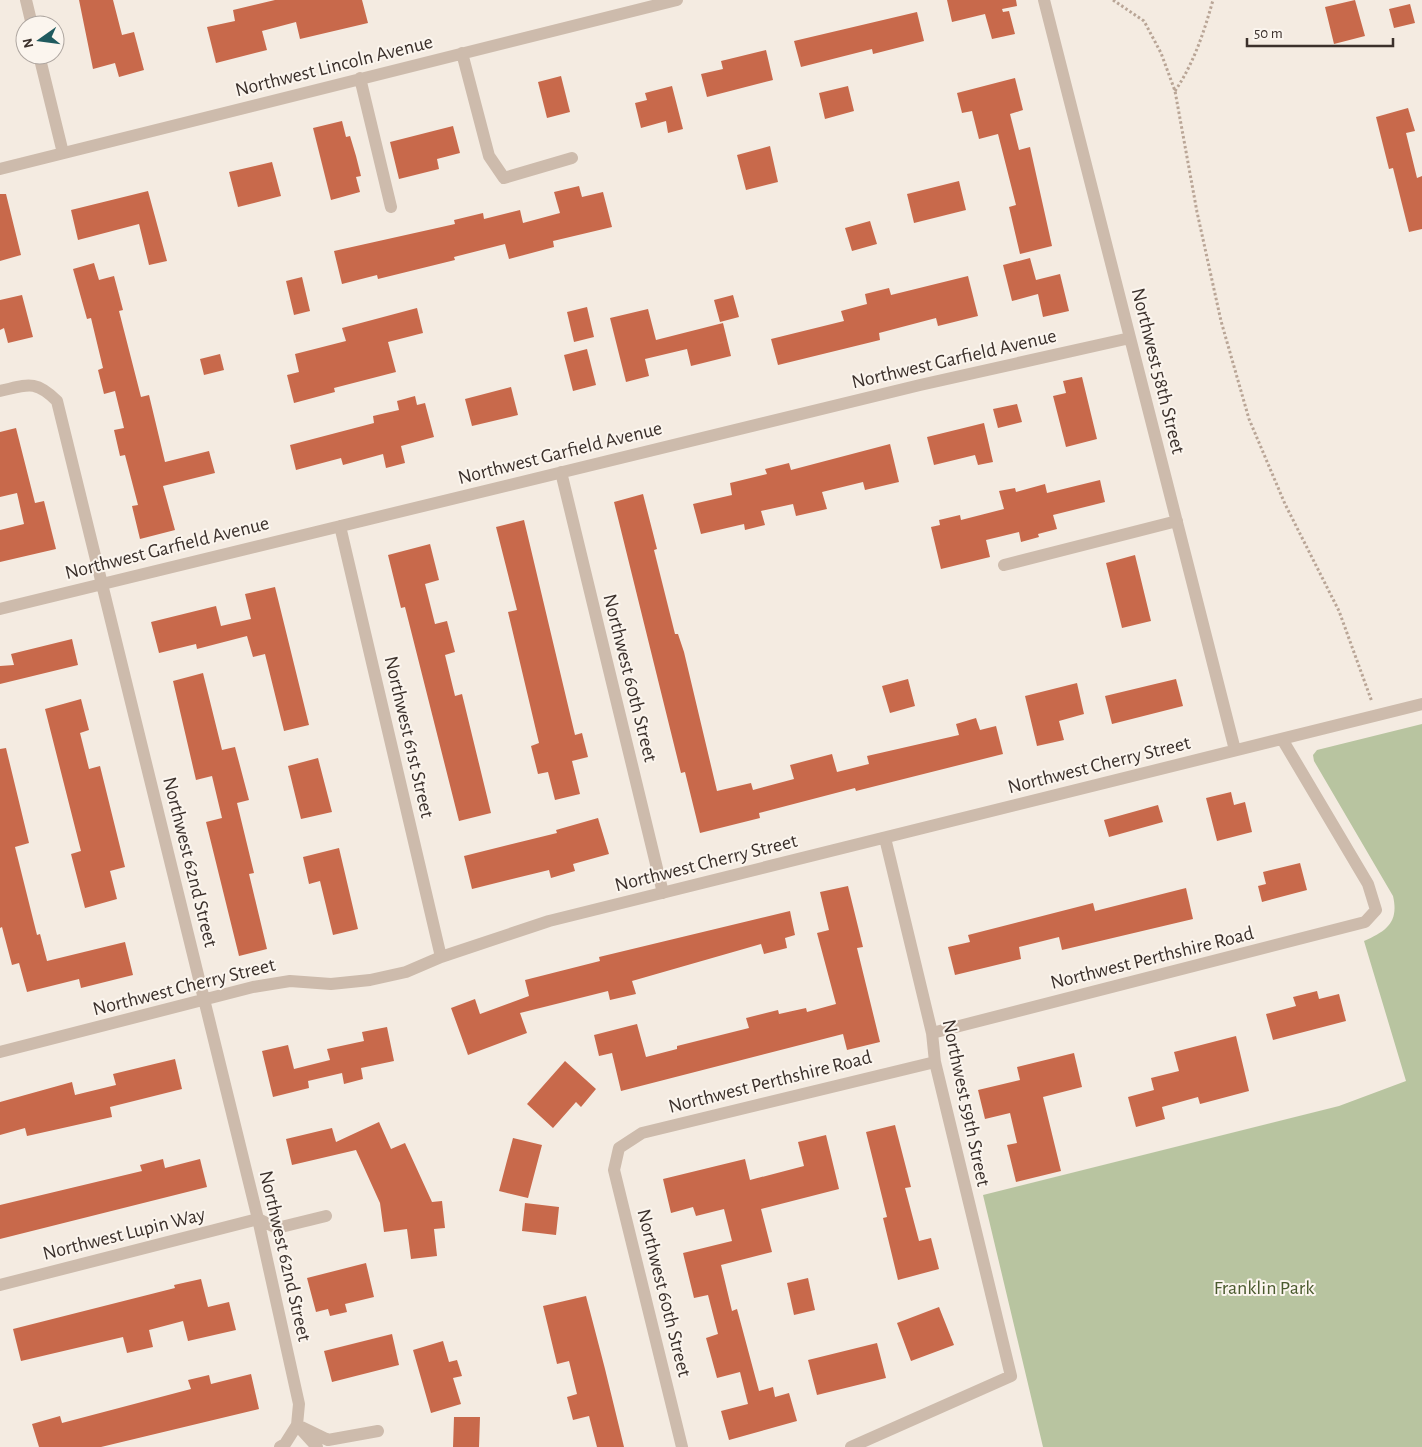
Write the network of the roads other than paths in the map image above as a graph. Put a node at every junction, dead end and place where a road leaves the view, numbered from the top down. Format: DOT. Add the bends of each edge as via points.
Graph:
graph roads {
  1 [pos="26,0"];
  2 [pos="677,0"];
  3 [pos="1044,0"];
  4 [pos="30,15"];
  5 [pos="462,53"];
  6 [pos="41,65"];
  7 [pos="360,78"];
  8 [pos="63,153"];
  9 [pos="572,158"];
  10 [pos="0,169"];
  11 [pos="391,207"];
  12 [pos="1130,338"];
  13 [pos="0,391"];
  14 [pos="561,472"];
  15 [pos="1177,521"];
  16 [pos="340,526"];
  17 [pos="1004,566"];
  18 [pos="102,583"];
  19 [pos="0,609"];
  20 [pos="1422,704"];
  21 [pos="1282,739"];
  22 [pos="1235,750"];
  23 [pos="885,838"];
  24 [pos="663,893"];
  25 [pos="441,957"];
  26 [pos="205,1000"];
  27 [pos="932,1033"];
  28 [pos="0,1052"];
  29 [pos="935,1062"];
  30 [pos="619,1148"];
  31 [pos="326,1216"];
  32 [pos="258,1219"];
  33 [pos="0,1285"];
  34 [pos="297,1425"];
  35 [pos="378,1431"];
  36 [pos="280,1447"];
  37 [pos="316,1447"];
  38 [pos="682,1447"];
  39 [pos="851,1447"];
  1 -- 4 [label="street"];
  2 -- 5 [label="street, Northwest Lincoln Avenue"];
  3 -- 12 [label="street, Northwest 58th Street"];
  5 -- 7 [label="street, Northwest Lincoln Avenue"];
  5 -- 9 [label="street" via="489,156 504,178"];
  6 -- 8 [label="street"];
  7 -- 8 [label="street, Northwest Lincoln Avenue"];
  7 -- 11 [label="street"];
  8 -- 10 [label="street, Northwest Lincoln Avenue"];
  12 -- 14 [label="street, Northwest Garfield Avenue"];
  12 -- 15 [label="street, Northwest 58th Street"];
  13 -- 18 [label="street, Northwest 62nd Street" via="28,384 44,388 57,401"];
  14 -- 16 [label="street, Northwest Garfield Avenue"];
  14 -- 24 [label="street, Northwest 60th Street"];
  15 -- 17 [label="street"];
  15 -- 22 [label="street, Northwest 58th Street"];
  16 -- 18 [label="street, Northwest Garfield Avenue"];
  16 -- 25 [label="street, Northwest 61st Street"];
  18 -- 19 [label="street, Northwest Garfield Avenue"];
  18 -- 26 [label="street, Northwest 62nd Street"];
  20 -- 21 [label="street, Northwest Cherry Street"];
  21 -- 22 [label="street, Northwest Cherry Street"];
  21 -- 27 [label="street, Northwest Perthshire Road" via="1368,884 1376,910 1365,922"];
  22 -- 23 [label="street, Northwest Cherry Street"];
  23 -- 24 [label="street, Northwest Cherry Street"];
  23 -- 27 [label="street, Northwest 59th Street"];
  24 -- 25 [label="street, Northwest Cherry Street" via="549,921"];
  25 -- 26 [label="street, Northwest Cherry Street" via="406,972 370,980 330,984 290,981"];
  26 -- 28 [label="street, Northwest Cherry Street"];
  26 -- 32 [label="street, Northwest 62nd Street"];
  27 -- 29 [label="street, Northwest 59th Street"];
  29 -- 30 [label="street, Northwest Perthshire Road" via="642,1133"];
  29 -- 39 [label="street, Northwest 59th Street" via="1011,1376"];
  30 -- 38 [label="street, Northwest 60th Street" via="614,1170"];
  31 -- 32 [label="street" via="278,1228"];
  32 -- 33 [label="street, Northwest Lupin Way"];
  32 -- 34 [label="street, Northwest 62nd Street" via="299,1404"];
  34 -- 35 [label="street" via="328,1440"];
  34 -- 36 [label="street" via="286,1444"];
  34 -- 37 [label="street"];
}
